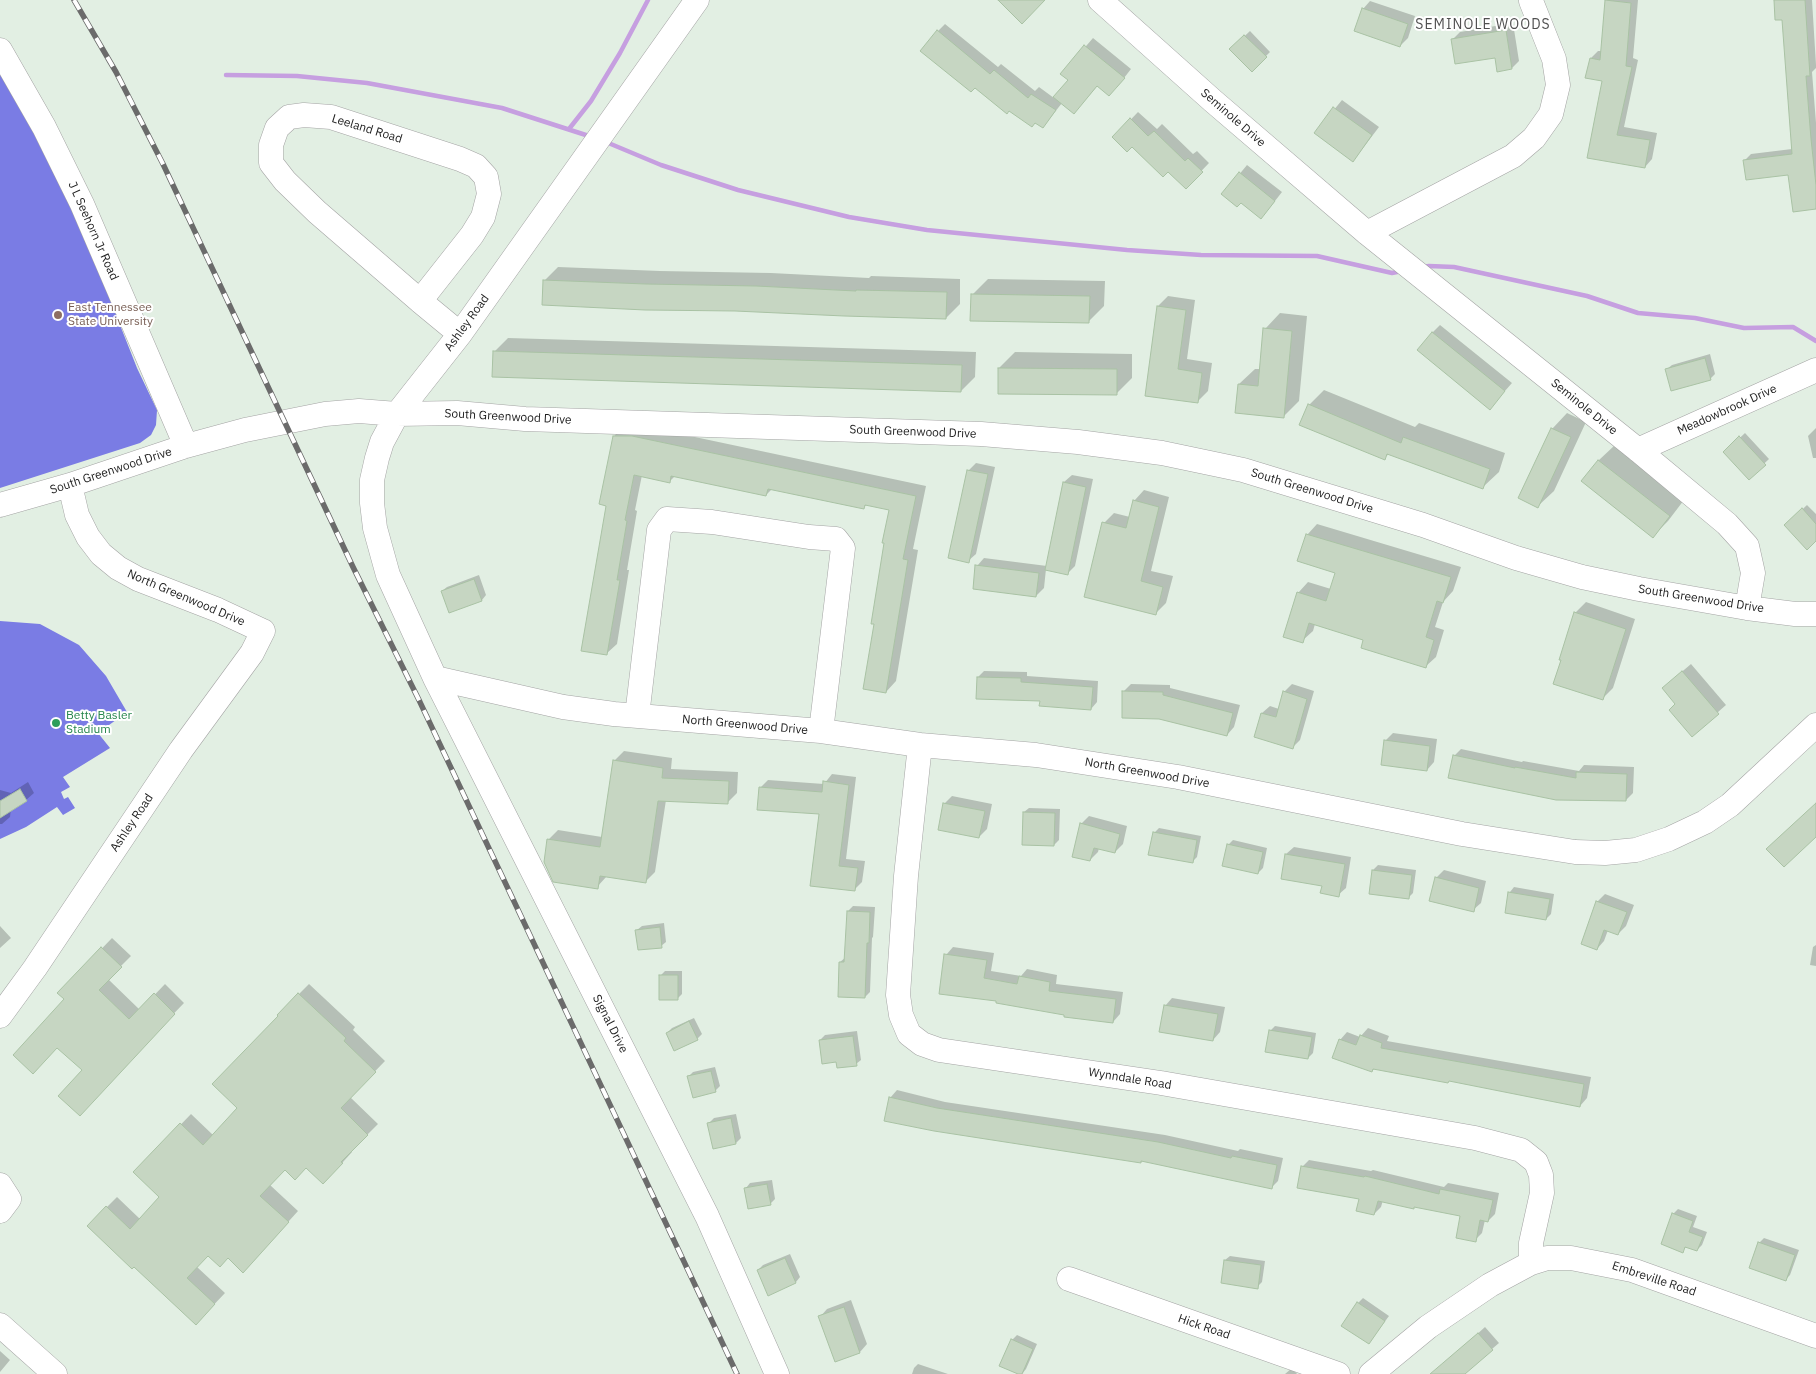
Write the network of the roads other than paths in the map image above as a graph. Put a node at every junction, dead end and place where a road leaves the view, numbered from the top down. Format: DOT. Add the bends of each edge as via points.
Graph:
graph roads {
  1 [pos="697,0"];
  2 [pos="1100,0"];
  3 [pos="1531,1"];
  4 [pos="0,50"];
  5 [pos="1367,233"];
  6 [pos="420,300"];
  7 [pos="460,334"];
  8 [pos="1816,370"];
  9 [pos="397,414"];
  10 [pos="186,446"];
  11 [pos="1638,450"];
  12 [pos="70,485"];
  13 [pos="0,505"];
  14 [pos="1748,608"];
  15 [pos="1816,614"];
  16 [pos="263,631"];
  17 [pos="436,678"];
  18 [pos="637,716"];
  19 [pos="1816,725"];
  20 [pos="821,731"];
  21 [pos="920,745"];
  22 [pos="0,1016"];
  23 [pos="1531,1263"];
  24 [pos="1069,1279"];
  25 [pos="0,1325"];
  26 [pos="1816,1336"];
  27 [pos="31,1366"];
  28 [pos="55,1374"];
  29 [pos="777,1374"];
  30 [pos="1338,1374"];
  31 [pos="1371,1374"];
  1 -- 7 [label="street, Ashley Road"];
  2 -- 5 [label="street, Seminole Drive"];
  3 -- 5 [label="street" via="1554,59 1558,85 1551,114 1534,138 1513,156"];
  4 -- 10 [label="street, J L Seehorn Jr Road" via="44,127 82,204"];
  5 -- 11 [label="street, Seminole Drive"];
  6 -- 6 [label="street, Leeland Road" via="317,212 271,163 271,145 277,128 289,117 331,117 460,159 476,166 486,177 489,194 483,217"];
  6 -- 7 [label="street, Leeland Road"];
  7 -- 9 [label="street, Ashley Road"];
  8 -- 11 [label="street, Meadowbrook Drive"];
  9 -- 10 [label="street, South Greenwood Drive" via="325,414"];
  9 -- 14 [label="street, South Greenwood Drive" via="457,413 525,419 981,434 1162,453 1243,470 1582,577"];
  9 -- 17 [label="street, Ashley Road" via="382,442 372,480 375,528 388,576"];
  10 -- 12 [label="street, South Greenwood Drive"];
  11 -- 14 [label="street, Seminole Drive" via="1715,513 1747,546 1753,573"];
  12 -- 13 [label="street, South Greenwood Drive"];
  12 -- 16 [label="street, North Greenwood Drive" via="77,515 88,537 118,568"];
  14 -- 15 [label="street, South Greenwood Drive"];
  16 -- 22 [label="street, Ashley Road" via="252,653 180,750"];
  17 -- 18 [label="street, North Greenwood Drive" via="563,707"];
  17 -- 29 [label="street, Signal Drive" via="707,1216"];
  18 -- 20 [label="street, North Greenwood Drive"];
  18 -- 20 [label="street" via="659,530 667,519 712,522 836,539 843,548"];
  19 -- 21 [label="street, North Greenwood Drive" via="1730,805 1705,822 1636,850 1606,853 1575,852 1462,834 1178,776 1036,755"];
  20 -- 21 [label="street, North Greenwood Drive"];
  21 -- 23 [label="street, Wynndale Road" via="898,995 901,1015 909,1034 922,1044 939,1050 1170,1085 1476,1138 1520,1150 1536,1162 1541,1175 1542,1193"];
  23 -- 26 [label="street, Embreville Road" via="1547,1258 1571,1258 1632,1270"];
  23 -- 31 [label="street, Embreville Road" via="1490,1285 1428,1327"];
  24 -- 30 [label="street, Hick Road"];
  25 -- 27 [label="street"];
  27 -- 28 [label="street"];
}
